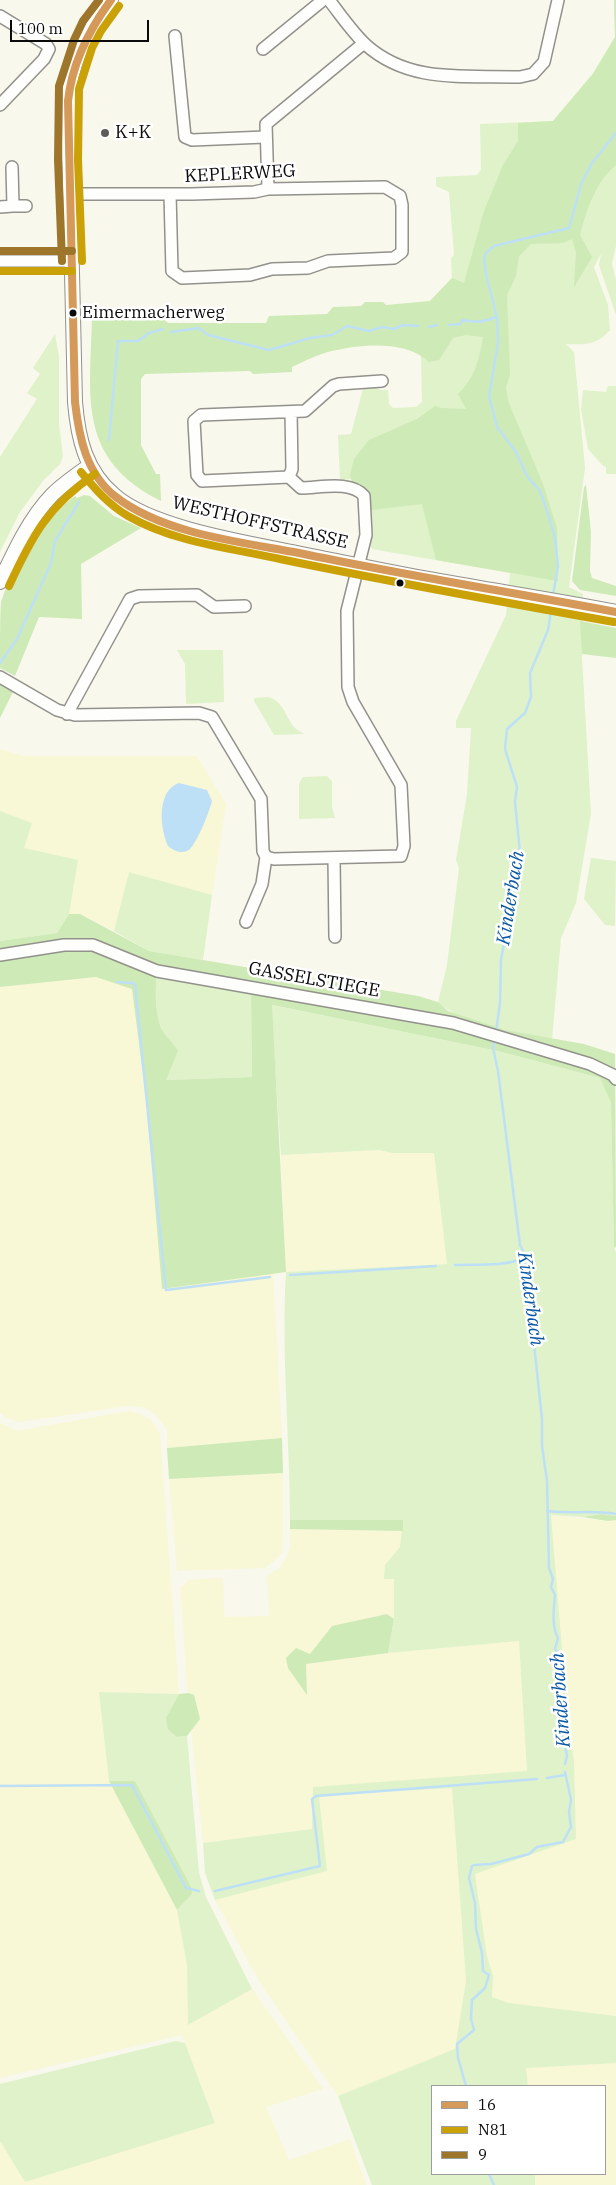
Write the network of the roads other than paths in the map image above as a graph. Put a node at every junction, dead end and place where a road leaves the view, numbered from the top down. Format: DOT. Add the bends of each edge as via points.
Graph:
graph roads {
  1 [pos="111,0"];
  2 [pos="323,0"];
  3 [pos="329,0"];
  4 [pos="558,0"];
  5 [pos="0,16"];
  6 [pos="175,36"];
  7 [pos="364,43"];
  8 [pos="263,49"];
  9 [pos="0,105"];
  10 [pos="265,138"];
  11 [pos="12,167"];
  12 [pos="268,189"];
  13 [pos="69,194"];
  14 [pos="170,194"];
  15 [pos="13,206"];
  16 [pos="26,206"];
  17 [pos="0,207"];
  18 [pos="0,261"];
  19 [pos="72,261"];
  20 [pos="382,381"];
  21 [pos="291,412"];
  22 [pos="89,466"];
  23 [pos="289,476"];
  24 [pos="360,565"];
  25 [pos="0,582"];
  26 [pos="245,606"];
  27 [pos="616,612"];
  28 [pos="0,677"];
  29 [pos="67,714"];
  30 [pos="266,857"];
  31 [pos="334,858"];
  32 [pos="246,922"];
  33 [pos="335,936"];
  34 [pos="0,955"];
  35 [pos="616,1079"];
  1 -- 13 [label="street, WESTHOFFSTRASSE" via="86,38 69,87"];
  2 -- 8 [label="street"];
  3 -- 7 [label="street"];
  4 -- 7 [label="street" via="544,62 540,69 527,76 418,73 396,66"];
  5 -- 9 [label="street" via="49,48 44,59"];
  6 -- 10 [label="street" via="185,137 192,140"];
  7 -- 10 [label="street" via="270,119 266,124"];
  10 -- 12 [label="street"];
  11 -- 15 [label="street"];
  12 -- 14 [label="street, KEPLERWEG"];
  12 -- 14 [label="street, KEPLERWEG" via="385,187 400,196 402,252 394,258 328,261 308,268 272,269 250,275 182,278 172,271"];
  13 -- 14 [label="street, KEPLERWEG"];
  13 -- 19 [label="street, WESTHOFFSTRASSE"];
  15 -- 16 [label="street"];
  15 -- 17 [label="street"];
  18 -- 19 [label="street"];
  19 -- 22 [label="street, WESTHOFFSTRASSE" via="76,415"];
  20 -- 21 [label="street" via="333,386 305,412"];
  21 -- 23 [label="street" via="292,469"];
  21 -- 23 [label="street" via="201,415 194,421 198,479 207,482"];
  22 -- 24 [label="street, WESTHOFFSTRASSE" via="115,496 153,517 210,534"];
  22 -- 25 [label="street" via="59,488 44,504 25,532"];
  23 -- 24 [label="street" via="301,488 346,487 360,491 366,503"];
  24 -- 27 [label="street, WESTHOFFSTRASSE"];
  24 -- 31 [label="street" via="347,611 348,687 353,702 402,785 403,852 396,858"];
  26 -- 29 [label="street" via="214,607 197,595 134,597 128,602"];
  28 -- 29 [label="street"];
  29 -- 30 [label="street" via="200,713 212,718 261,799"];
  30 -- 31 [label="street"];
  30 -- 32 [label="street" via="262,884"];
  31 -- 33 [label="street"];
  34 -- 35 [label="street, GASSELSTIEGE" via="64,945 93,945 157,971 453,1023 590,1064"];
}
